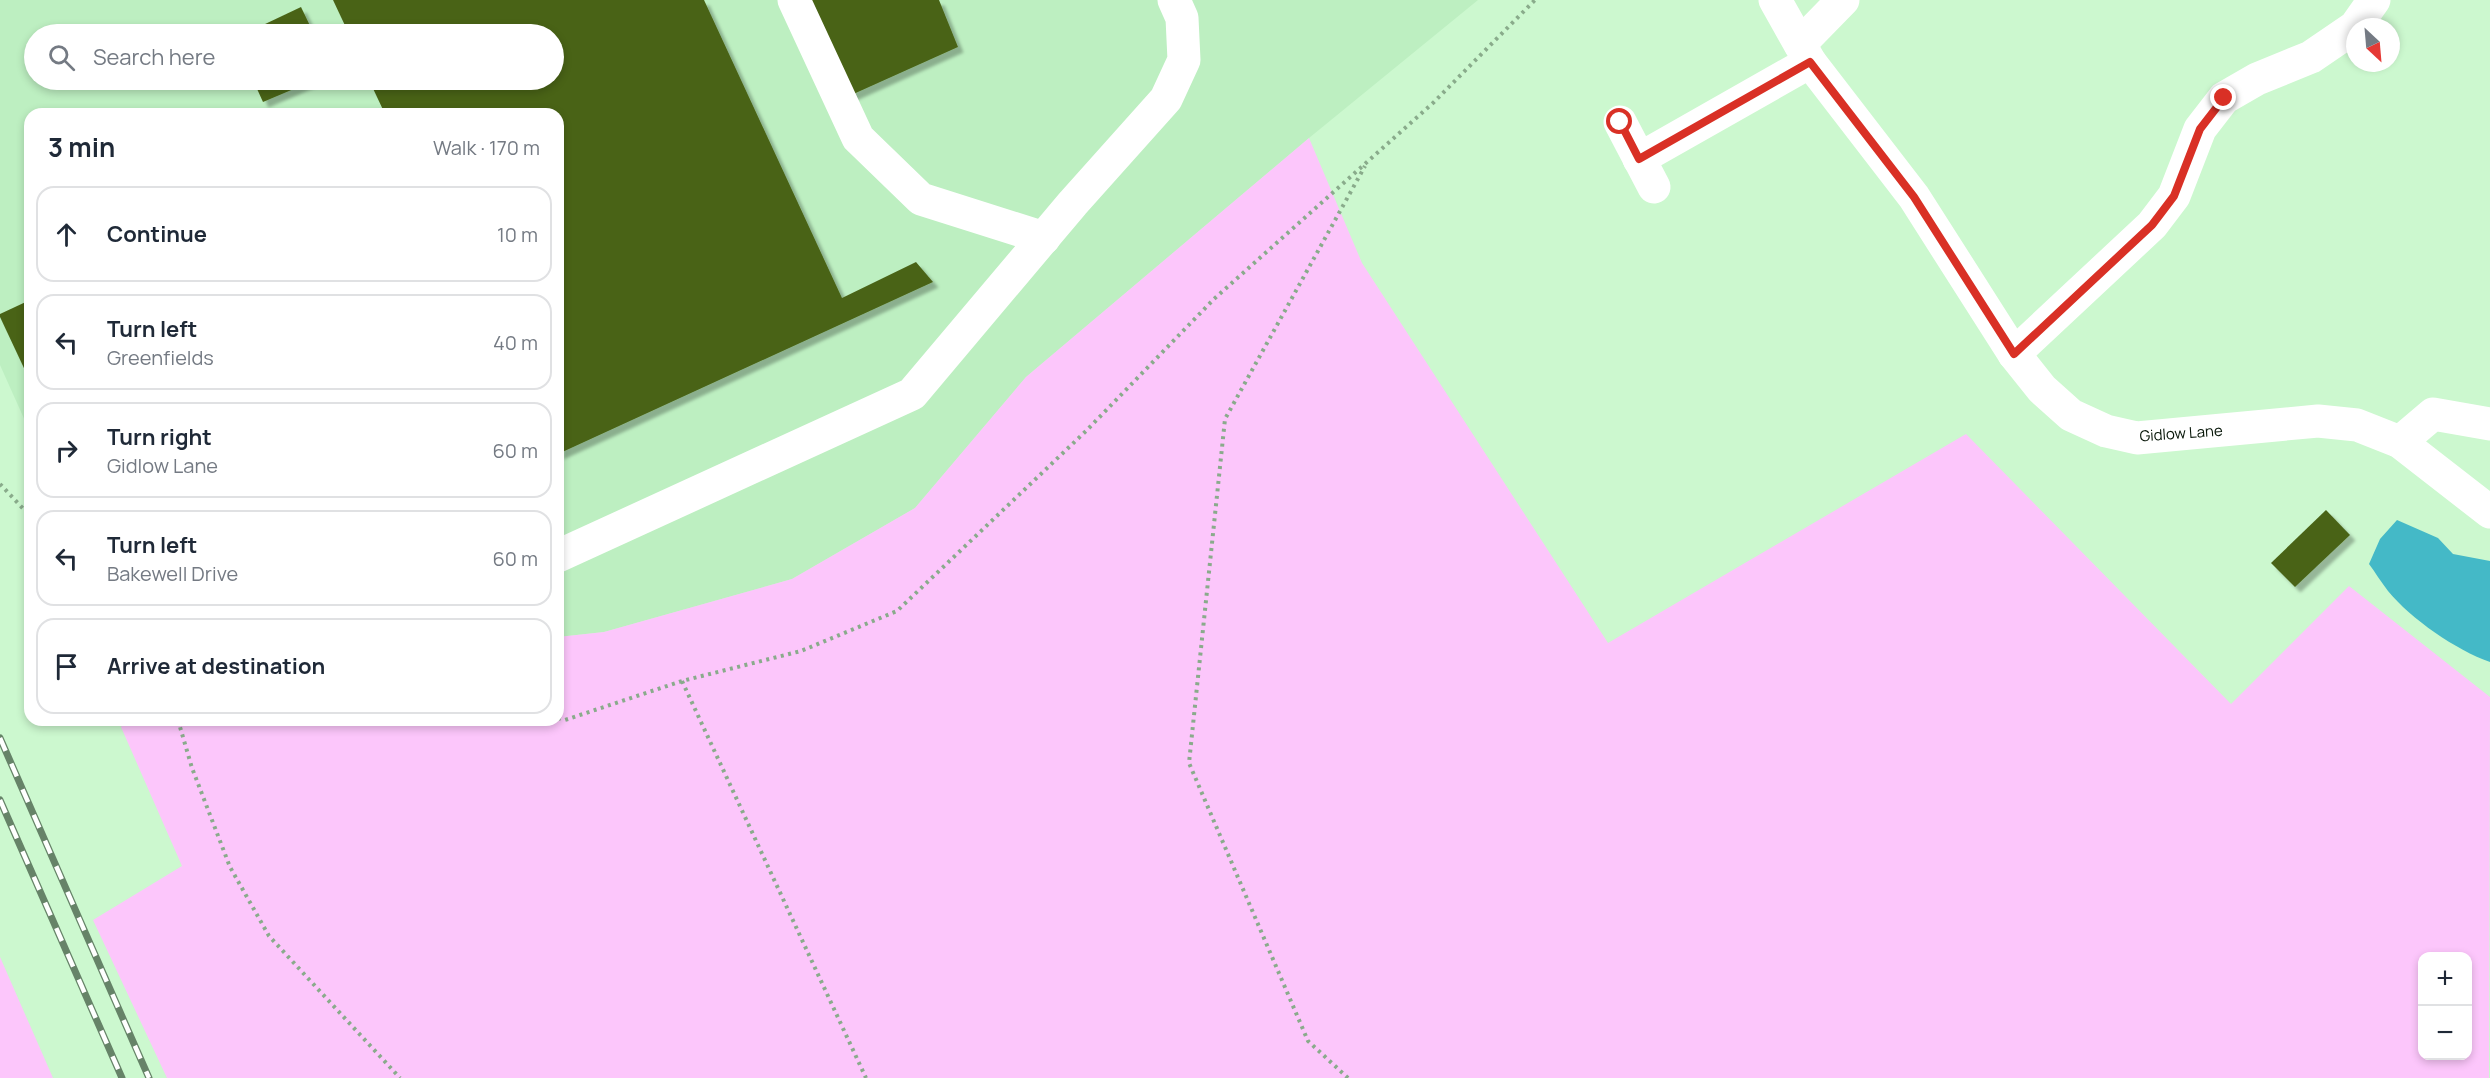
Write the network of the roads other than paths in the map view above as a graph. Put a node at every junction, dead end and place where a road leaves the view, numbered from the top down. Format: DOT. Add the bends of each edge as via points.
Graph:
graph roads {
  1 [pos="794,0"];
  2 [pos="1174,0"];
  3 [pos="1775,0"];
  4 [pos="1843,0"];
  5 [pos="2374,0"];
  6 [pos="1805,53"];
  7 [pos="1620,122"];
  8 [pos="1044,238"];
  9 [pos="2014,354"];
  10 [pos="2490,424"];
  11 [pos="2400,442"];
  12 [pos="2490,512"];
  13 [pos="564,553"];
  1 -- 8 [label="street" via="858,138 921,199"];
  2 -- 8 [label="street" via="1182,18 1184,60 1166,99"];
  3 -- 6 [label="street, Gidlow Lane"];
  4 -- 6 [label="street"];
  5 -- 9 [label="street" via="2355,27 2311,57 2257,79 2224,98 2200,129 2174,196 2152,225"];
  6 -- 7 [label="street" via="1646,173"];
  6 -- 9 [label="street, Gidlow Lane" via="1914,197"];
  8 -- 13 [label="street" via="912,394"];
  9 -- 11 [label="street, Gidlow Lane" via="2042,389 2071,415 2106,431 2137,438 2318,421 2356,425"];
  10 -- 11 [label="street" via="2433,414"];
  11 -- 12 [label="street, Gidlow Lane"];
}
